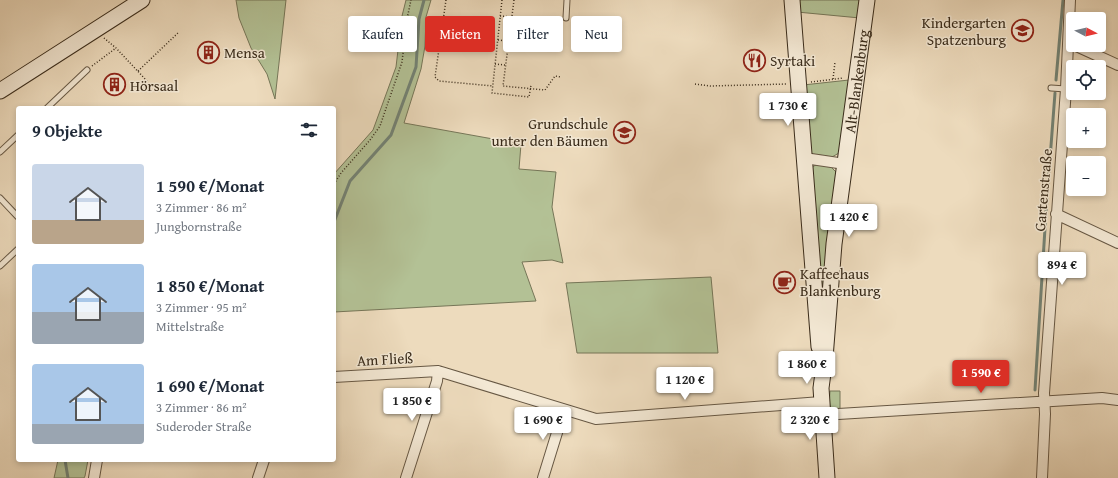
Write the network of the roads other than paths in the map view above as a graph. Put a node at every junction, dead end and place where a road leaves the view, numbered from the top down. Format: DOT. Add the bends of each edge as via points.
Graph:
graph roads {
  1 [pos="142,0"];
  2 [pos="567,0"];
  3 [pos="792,0"];
  4 [pos="867,0"];
  5 [pos="1070,0"];
  6 [pos="1071,12"];
  7 [pos="566,18"];
  8 [pos="1089,52"];
  9 [pos="1118,66"];
  10 [pos="86,70"];
  11 [pos="1051,88"];
  12 [pos="1066,88"];
  13 [pos="0,91"];
  14 [pos="49,106"];
  15 [pos="16,137"];
  16 [pos="0,152"];
  17 [pos="804,159"];
  18 [pos="845,164"];
  19 [pos="0,198"];
  20 [pos="1056,214"];
  21 [pos="16,215"];
  22 [pos="1118,243"];
  23 [pos="16,251"];
  24 [pos="0,266"];
  25 [pos="822,369"];
  26 [pos="438,372"];
  27 [pos="336,377"];
  28 [pos="1118,400"];
  29 [pos="1044,401"];
  30 [pos="821,408"];
  31 [pos="564,410"];
  32 [pos="97,462"];
  33 [pos="263,462"];
  34 [pos="94,478"];
  35 [pos="258,478"];
  36 [pos="406,478"];
  37 [pos="543,478"];
  38 [pos="827,478"];
  39 [pos="1042,478"];
  1 -- 13 [label="main road"];
  2 -- 7 [label="lane"];
  3 -- 17 [label="main road, Alt-Blankenburg"];
  4 -- 18 [label="main road, Alt-Blankenburg"];
  5 -- 6 [label="street, Gartenstraße"];
  8 -- 9 [label="street"];
  10 -- 14 [label="lane"];
  11 -- 12 [label="lane"];
  12 -- 20 [label="street, Gartenstraße"];
  15 -- 16 [label="lane"];
  17 -- 18 [label="street"];
  17 -- 25 [label="main road, Alt-Blankenburg"];
  18 -- 25 [label="main road, Alt-Blankenburg" via="834,244"];
  19 -- 21 [label="lane"];
  20 -- 22 [label="street"];
  20 -- 29 [label="street, Gartenstraße"];
  23 -- 24 [label="lane"];
  25 -- 30 [label="main road, Alt-Blankenburg"];
  26 -- 27 [label="street, Am Fließ"];
  26 -- 31 [label="street, Am Fließ"];
  26 -- 36 [label="street"];
  28 -- 29 [label="street, Am Fließ" via="1102,398"];
  29 -- 30 [label="street, Am Fließ"];
  29 -- 39 [label="street, Gartenstraße"];
  30 -- 31 [label="street, Am Fließ" via="596,419"];
  30 -- 38 [label="main road, Alt-Blankenburg"];
  31 -- 37 [label="street"];
  32 -- 34 [label="street"];
  33 -- 35 [label="street"];
}
